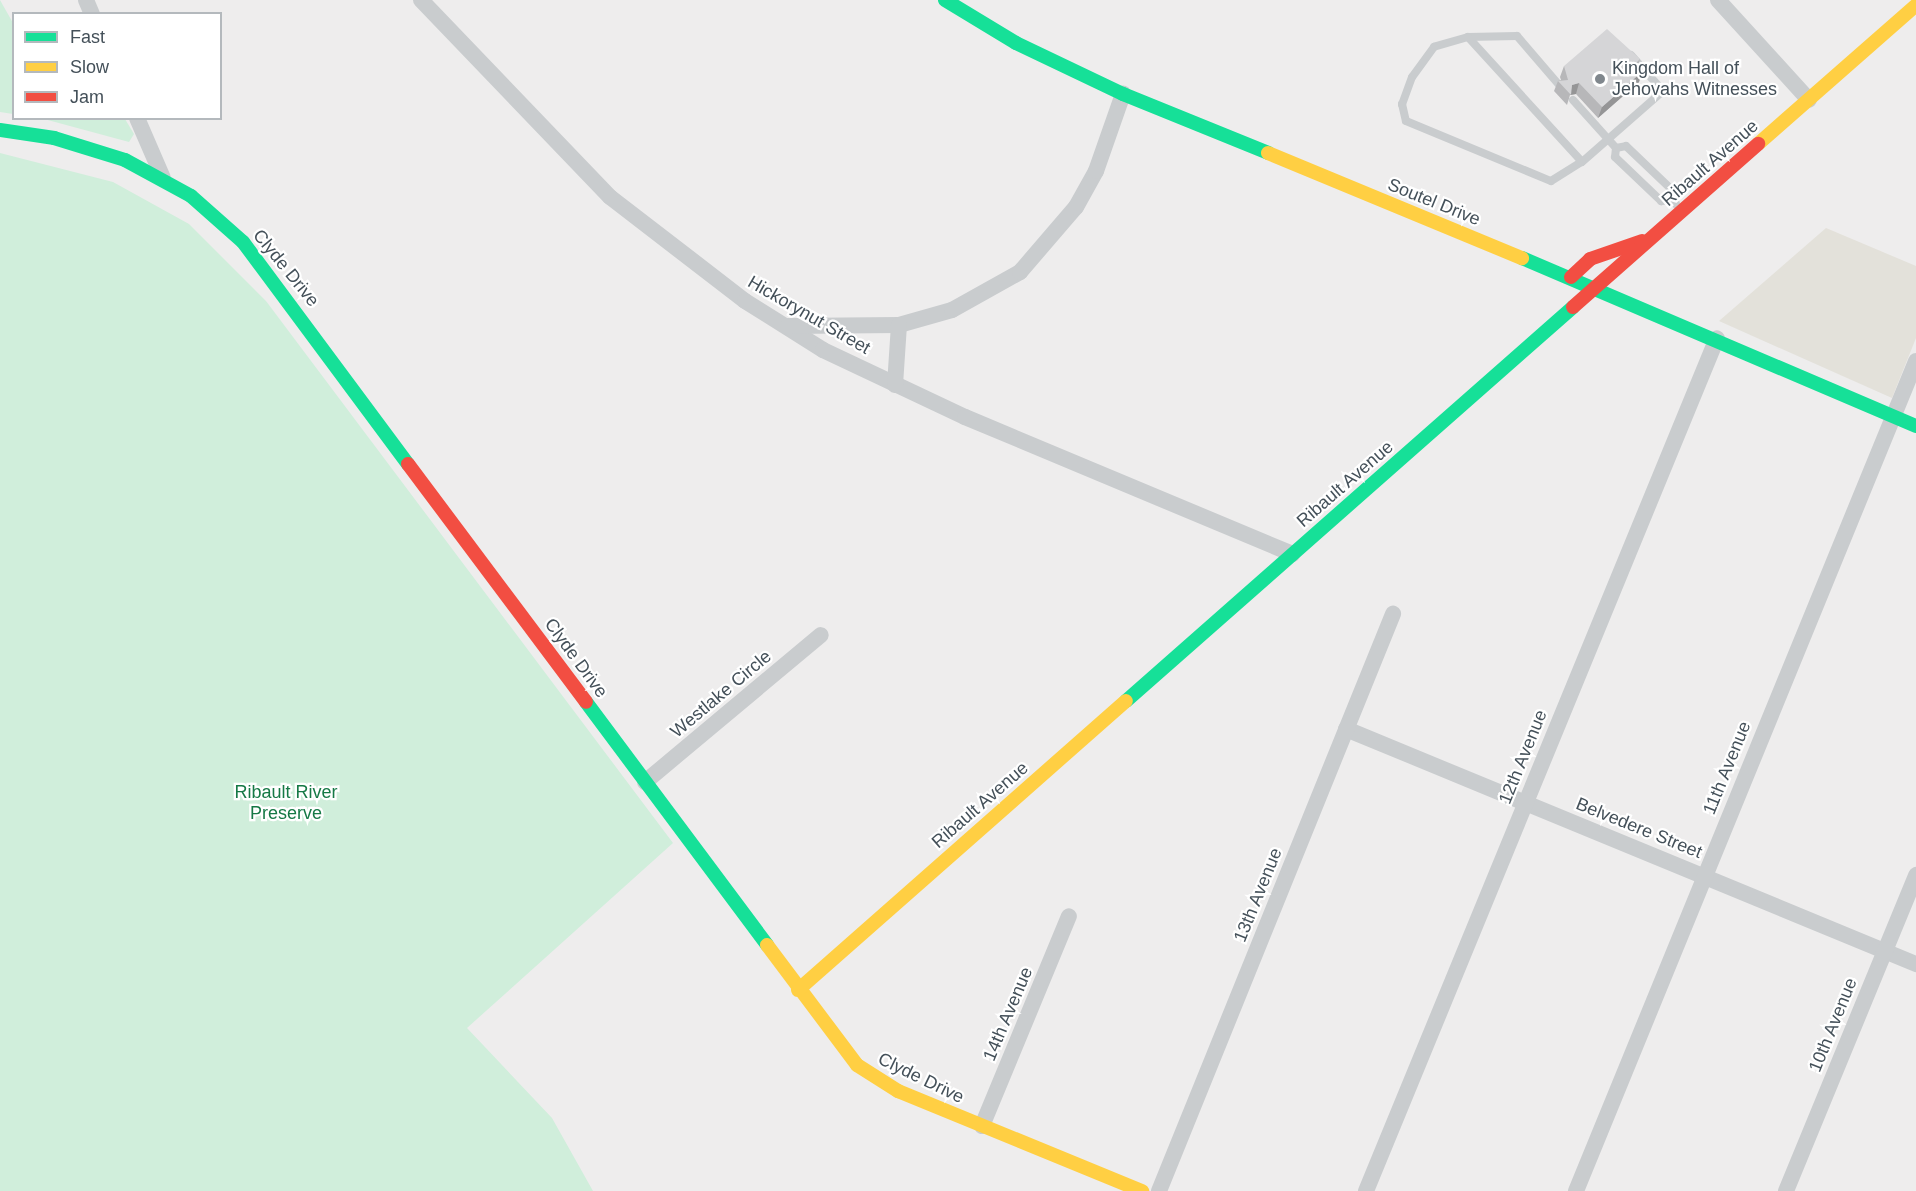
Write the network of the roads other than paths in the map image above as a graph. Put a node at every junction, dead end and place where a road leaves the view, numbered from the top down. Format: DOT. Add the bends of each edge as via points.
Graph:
graph roads {
  1 [pos="421,0"];
  2 [pos="945,0"];
  3 [pos="1718,0"];
  4 [pos="1916,5"];
  5 [pos="1468,37"];
  6 [pos="1624,47"];
  7 [pos="1560,86"];
  8 [pos="1123,94"];
  9 [pos="1573,100"];
  10 [pos="1809,100"];
  11 [pos="138,120"];
  12 [pos="0,130"];
  13 [pos="1608,140"];
  14 [pos="1616,148"];
  15 [pos="1582,162"];
  16 [pos="163,178"];
  17 [pos="1672,201"];
  18 [pos="1683,211"];
  19 [pos="1653,238"];
  20 [pos="1571,277"];
  21 [pos="1599,289"];
  22 [pos="899,325"];
  23 [pos="788,326"];
  24 [pos="1717,338"];
  25 [pos="1916,361"];
  26 [pos="896,385"];
  27 [pos="1893,416"];
  28 [pos="1916,426"];
  29 [pos="1293,554"];
  30 [pos="1393,614"];
  31 [pos="822,635"];
  32 [pos="1347,729"];
  33 [pos="645,782"];
  34 [pos="1525,803"];
  35 [pos="1916,875"];
  36 [pos="1704,876"];
  37 [pos="1069,916"];
  38 [pos="1885,951"];
  39 [pos="1916,964"];
  40 [pos="798,990"];
  41 [pos="982,1126"];
  42 [pos="1142,1191"];
  43 [pos="1159,1191"];
  44 [pos="1366,1191"];
  45 [pos="1576,1191"];
  46 [pos="1786,1191"];
  1 -- 23 [label="street, Hickorynut Street" via="610,197 703,273"];
  2 -- 8 [label="street, Soutel Drive" via="1016,43"];
  3 -- 10 [label="street"];
  4 -- 10 [label="street, Ribault Avenue"];
  5 -- 7 [label="lane" via="1517,36"];
  5 -- 15 [label="lane"];
  5 -- 15 [label="lane" via="1434,47 1402,104 1406,121 1551,181"];
  6 -- 13 [label="lane" via="1663,91"];
  8 -- 20 [label="street, Soutel Drive"];
  8 -- 22 [label="street" via="1096,171 1052,239 1020,272 988,293"];
  9 -- 13 [label="lane"];
  10 -- 18 [label="street, Ribault Avenue"];
  11 -- 16 [label="street"];
  12 -- 16 [label="street, Clyde Drive" via="94,148"];
  13 -- 14 [label="lane"];
  13 -- 15 [label="lane"];
  14 -- 17 [label="lane" via="1615,157 1661,201"];
  14 -- 17 [label="lane" via="1626,146 1672,190"];
  16 -- 33 [label="street, Clyde Drive" via="219,219 278,283"];
  17 -- 18 [label="lane"];
  18 -- 19 [label="street, Ribault Avenue"];
  19 -- 20 [label="street" via="1590,259"];
  19 -- 21 [label="street, Ribault Avenue"];
  20 -- 21 [label="street, Soutel Drive"];
  21 -- 24 [label="street, Soutel Drive"];
  21 -- 29 [label="street, Ribault Avenue"];
  22 -- 23 [label="street"];
  22 -- 26 [label="street"];
  23 -- 26 [label="street, Hickorynut Street"];
  24 -- 27 [label="street, Soutel Drive"];
  24 -- 34 [label="street, 12th Avenue"];
  25 -- 27 [label="street, 11th Avenue"];
  26 -- 29 [label="street, Hickorynut Street"];
  27 -- 28 [label="street, Soutel Drive"];
  27 -- 36 [label="street, 11th Avenue"];
  29 -- 40 [label="street, Ribault Avenue"];
  30 -- 32 [label="street, 13th Avenue"];
  31 -- 33 [label="street, Westlake Circle"];
  32 -- 34 [label="street, Belvedere Street"];
  32 -- 43 [label="street, 13th Avenue"];
  33 -- 40 [label="street, Clyde Drive"];
  34 -- 36 [label="street, Belvedere Street"];
  34 -- 44 [label="street, 12th Avenue"];
  35 -- 38 [label="street, 10th Avenue"];
  36 -- 38 [label="street, Belvedere Street"];
  36 -- 45 [label="street, 11th Avenue"];
  37 -- 41 [label="street, 14th Avenue"];
  38 -- 39 [label="street, Belvedere Street"];
  38 -- 46 [label="street, 10th Avenue"];
  40 -- 41 [label="street, Clyde Drive" via="839,1047 875,1078"];
  41 -- 42 [label="street, Clyde Drive"];
}
